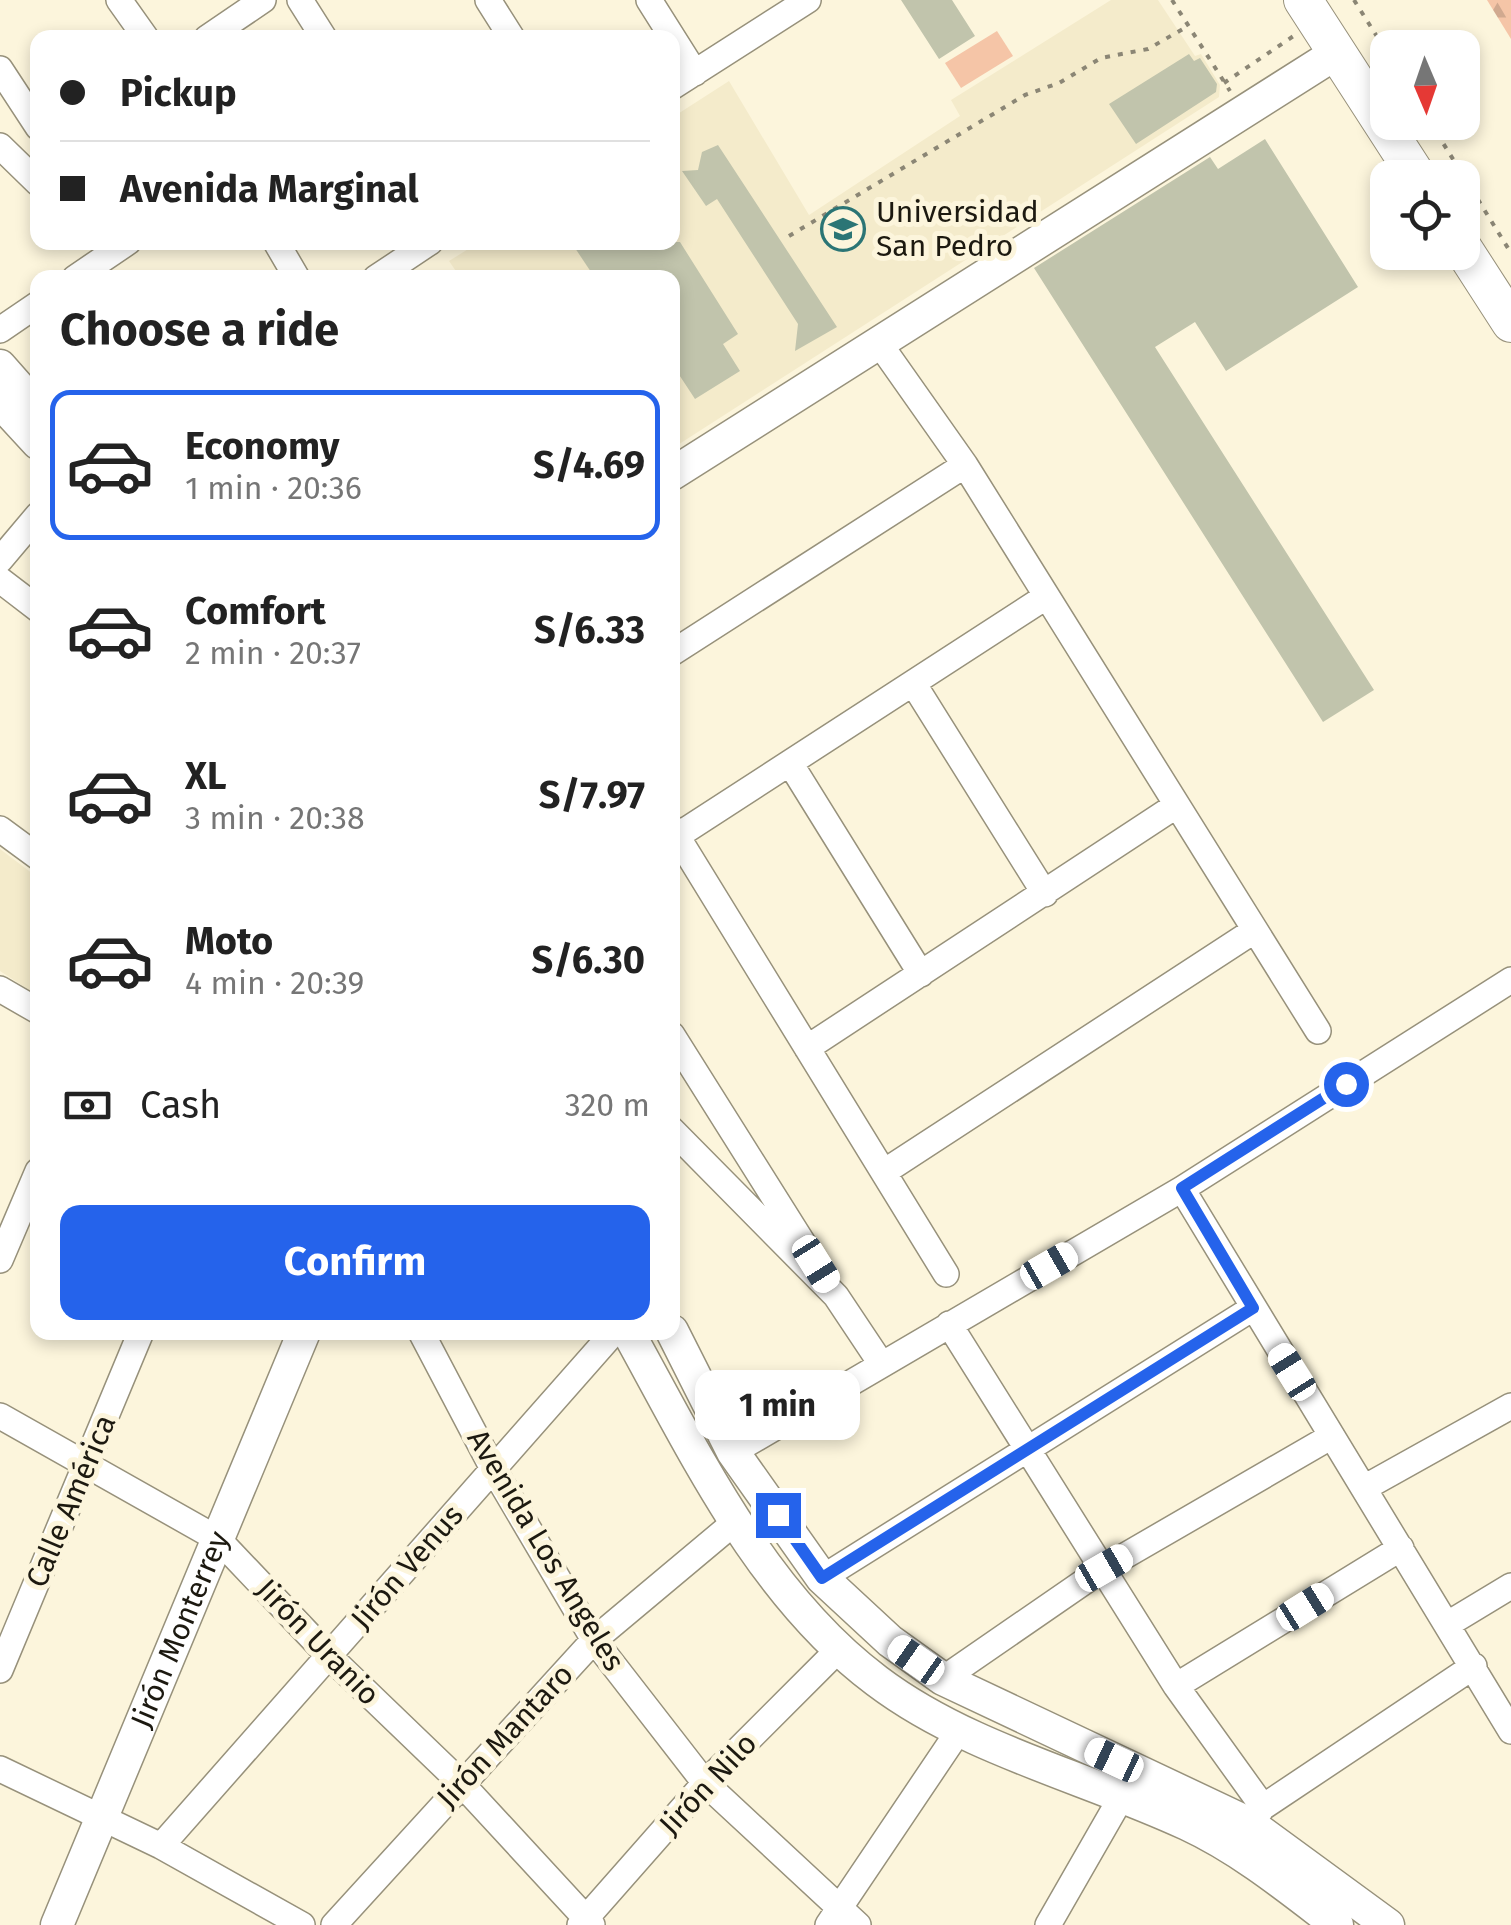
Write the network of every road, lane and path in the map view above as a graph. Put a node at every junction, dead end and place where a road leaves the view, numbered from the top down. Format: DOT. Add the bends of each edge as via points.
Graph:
graph roads {
  1 [pos="119,0"];
  2 [pos="263,0"];
  3 [pos="300,0"];
  4 [pos="488,0"];
  5 [pos="649,0"];
  6 [pos="808,0"];
  7 [pos="1172,0"];
  8 [pos="1354,0"];
  9 [pos="1310,10"];
  10 [pos="1188,26"];
  11 [pos="140,30"];
  12 [pos="219,30"];
  13 [pos="319,30"];
  14 [pos="507,30"];
  15 [pos="668,30"];
  16 [pos="1373,30"];
  17 [pos="680,49"];
  18 [pos="1338,52"];
  19 [pos="0,69"];
  20 [pos="695,72"];
  21 [pos="680,82"];
  22 [pos="1224,82"];
  23 [pos="1243,112"];
  24 [pos="30,115"];
  25 [pos="1441,140"];
  26 [pos="0,146"];
  27 [pos="1407,160"];
  28 [pos="30,174"];
  29 [pos="788,236"];
  30 [pos="105,250"];
  31 [pos="420,250"];
  32 [pos="1511,253"];
  33 [pos="83,270"];
  34 [pos="394,270"];
  35 [pos="1476,270"];
  36 [pos="30,309"];
  37 [pos="1511,323"];
  38 [pos="0,330"];
  39 [pos="879,343"];
  40 [pos="0,366"];
  41 [pos="30,400"];
  42 [pos="0,402"];
  43 [pos="30,434"];
  44 [pos="964,465"];
  45 [pos="680,469"];
  46 [pos="30,525"];
  47 [pos="0,560"];
  48 [pos="0,580"];
  49 [pos="1044,598"];
  50 [pos="30,603"];
  51 [pos="680,648"];
  52 [pos="913,683"];
  53 [pos="790,763"];
  54 [pos="1176,805"];
  55 [pos="0,829"];
  56 [pos="680,829"];
  57 [pos="680,840"];
  58 [pos="30,851"];
  59 [pos="1045,894"];
  60 [pos="1252,932"];
  61 [pos="921,974"];
  62 [pos="1511,980"];
  63 [pos="0,989"];
  64 [pos="30,1006"];
  65 [pos="1318,1031"];
  66 [pos="807,1048"];
  67 [pos="680,1049"];
  68 [pos="680,1138"];
  69 [pos="884,1172"];
  70 [pos="1182,1188"];
  71 [pos="30,1190"];
  72 [pos="0,1260"];
  73 [pos="946,1274"];
  74 [pos="836,1296"];
  75 [pos="1253,1308"];
  76 [pos="949,1324"];
  77 [pos="137,1340"];
  78 [pos="301,1340"];
  79 [pos="426,1340"];
  80 [pos="607,1340"];
  81 [pos="633,1340"];
  82 [pos="677,1340"];
  83 [pos="880,1362"];
  84 [pos="1511,1406"];
  85 [pos="0,1416"];
  86 [pos="1332,1436"];
  87 [pos="1030,1449"];
  88 [pos="733,1452"];
  89 [pos="87,1466"];
  90 [pos="492,1468"];
  91 [pos="1364,1488"];
  92 [pos="735,1522"];
  93 [pos="218,1539"];
  94 [pos="1401,1548"];
  95 [pos="1104,1568"];
  96 [pos="822,1578"];
  97 [pos="1511,1586"];
  98 [pos="1448,1624"];
  99 [pos="594,1640"];
  100 [pos="840,1648"];
  101 [pos="330,1657"];
  102 [pos="1474,1666"];
  103 [pos="0,1670"];
  104 [pos="943,1680"];
  105 [pos="1176,1686"];
  106 [pos="960,1728"];
  107 [pos="1511,1731"];
  108 [pos="0,1769"];
  109 [pos="460,1782"];
  110 [pos="705,1783"];
  111 [pos="1122,1796"];
  112 [pos="102,1821"];
  113 [pos="1249,1827"];
  114 [pos="161,1846"];
  115 [pos="842,1920"];
  116 [pos="1322,1920"];
  117 [pos="586,1923"];
  118 [pos="57,1925"];
  119 [pos="302,1925"];
  120 [pos="334,1925"];
  121 [pos="1048,1925"];
  122 [pos="1388,1925"];
  1 -- 11 [label="street"];
  2 -- 12 [label="street"];
  3 -- 13 [label="street"];
  4 -- 14 [label="street"];
  5 -- 15 [label="street"];
  6 -- 20 [label="street"];
  7 -- 10 [label="path"];
  8 -- 16 [label="path"];
  9 -- 18 [label="highway"];
  9 -- 22 [label="path"];
  10 -- 22 [label="path"];
  10 -- 29 [label="path" via="1148,49 1102,58 1025,95"];
  17 -- 20 [label="street"];
  18 -- 23 [label="main road"];
  18 -- 27 [label="highway"];
  19 -- 24 [label="street"];
  20 -- 21 [label="street"];
  22 -- 23 [label="path"];
  23 -- 39 [label="main road"];
  25 -- 32 [label="path"];
  26 -- 28 [label="street"];
  30 -- 33 [label="street"];
  31 -- 34 [label="street"];
  35 -- 37 [label="highway"];
  36 -- 38 [label="street"];
  39 -- 44 [label="street"];
  39 -- 45 [label="main road"];
  40 -- 41 [label="main road"];
  42 -- 43 [label="main road"];
  44 -- 49 [label="street"];
  44 -- 51 [label="street"];
  46 -- 47 [label="street"];
  48 -- 50 [label="street"];
  49 -- 52 [label="street"];
  49 -- 54 [label="street"];
  52 -- 53 [label="street"];
  52 -- 59 [label="street"];
  53 -- 56 [label="street"];
  53 -- 61 [label="street"];
  54 -- 59 [label="street"];
  54 -- 60 [label="street"];
  55 -- 58 [label="street"];
  57 -- 66 [label="street"];
  59 -- 61 [label="street"];
  60 -- 65 [label="street"];
  60 -- 69 [label="street"];
  61 -- 66 [label="street"];
  62 -- 70 [label="street"];
  63 -- 64 [label="street"];
  66 -- 69 [label="street"];
  67 -- 74 [label="street"];
  68 -- 74 [label="street"];
  69 -- 73 [label="street"];
  70 -- 75 [label="street"];
  70 -- 76 [label="street"];
  71 -- 72 [label="street"];
  74 -- 83 [label="street"];
  75 -- 86 [label="street"];
  75 -- 87 [label="street"];
  76 -- 83 [label="street"];
  76 -- 87 [label="street"];
  77 -- 89 [label="street, Calle América"];
  78 -- 93 [label="main road, Jirón Monterrey"];
  79 -- 90 [label="street, Avenida Los Angeles"];
  80 -- 90 [label="street, Jirón Venus"];
  81 -- 92 [label="main road"];
  82 -- 88 [label="main road"];
  83 -- 88 [label="street"];
  84 -- 91 [label="street"];
  85 -- 89 [label="street, Jirón Uranio"];
  86 -- 91 [label="street"];
  86 -- 95 [label="street"];
  87 -- 95 [label="street"];
  87 -- 96 [label="street"];
  88 -- 96 [label="main road"];
  89 -- 93 [label="street, Jirón Uranio"];
  89 -- 103 [label="street, Calle América"];
  90 -- 99 [label="street, Avenida Los Angeles"];
  90 -- 101 [label="street, Jirón Venus"];
  91 -- 94 [label="street"];
  92 -- 99 [label="street, Jirón Mantaro"];
  92 -- 100 [label="main road"];
  93 -- 101 [label="street, Jirón Uranio"];
  93 -- 112 [label="main road, Jirón Monterrey"];
  94 -- 98 [label="street"];
  94 -- 105 [label="street"];
  95 -- 104 [label="street"];
  95 -- 105 [label="street"];
  96 -- 104 [label="main road"];
  97 -- 98 [label="street"];
  98 -- 102 [label="street"];
  99 -- 109 [label="street, Jirón Mantaro"];
  99 -- 110 [label="street, Avenida Los Angeles"];
  100 -- 106 [label="main road" via="876,1681"];
  100 -- 110 [label="street, Jirón Nilo"];
  101 -- 109 [label="street, Jirón Uranio"];
  101 -- 114 [label="street, Jirón Venus"];
  102 -- 107 [label="street"];
  102 -- 113 [label="street"];
  104 -- 113 [label="main road"];
  105 -- 113 [label="street"];
  106 -- 111 [label="main road"];
  106 -- 115 [label="street"];
  108 -- 112 [label="street"];
  109 -- 117 [label="street, Jirón Uranio"];
  109 -- 120 [label="street, Jirón Mantaro"];
  110 -- 115 [label="street, Avenida Los Angeles"];
  110 -- 117 [label="street, Jirón Nilo"];
  111 -- 113 [label="main road"];
  111 -- 121 [label="street"];
  112 -- 114 [label="street"];
  112 -- 118 [label="main road, Jirón Monterrey"];
  113 -- 116 [label="main road"];
  113 -- 122 [label="main road"];
  114 -- 119 [label="street"];
}
